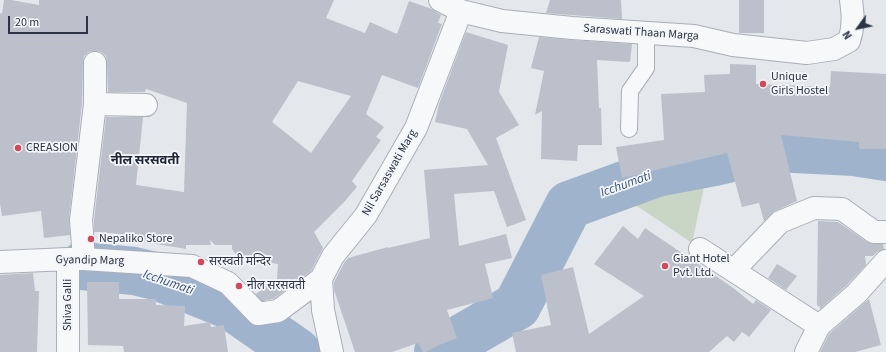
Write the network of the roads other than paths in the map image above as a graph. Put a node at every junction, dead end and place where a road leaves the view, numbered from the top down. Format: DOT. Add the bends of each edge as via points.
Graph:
graph roads {
  1 [pos="440,0"];
  2 [pos="851,0"];
  3 [pos="461,11"];
  4 [pos="646,33"];
  5 [pos="95,63"];
  6 [pos="95,104"];
  7 [pos="146,104"];
  8 [pos="629,130"];
  9 [pos="886,232"];
  10 [pos="700,249"];
  11 [pos="76,259"];
  12 [pos="886,261"];
  13 [pos="0,262"];
  14 [pos="734,270"];
  15 [pos="321,279"];
  16 [pos="819,326"];
  17 [pos="68,352"];
  18 [pos="332,352"];
  19 [pos="806,352"];
  1 -- 3 [label="street"];
  2 -- 4 [label="street, Saraswati Thaan Marga" via="853,22 849,41 834,49 807,53 733,45 694,36"];
  3 -- 4 [label="street, Saraswati Thaan Marga" via="502,21"];
  3 -- 15 [label="street, Nil Sarsaswati Marg" via="416,128 366,215 333,256"];
  4 -- 8 [label="lane" via="646,68 630,91"];
  5 -- 6 [label="street, Shiva Galli"];
  6 -- 7 [label="street"];
  6 -- 11 [label="street, Shiva Galli"];
  9 -- 14 [label="street" via="874,232 842,210 814,208 780,222"];
  10 -- 14 [label="street"];
  11 -- 13 [label="street, Gyandip Marg"];
  11 -- 15 [label="street, Gyandip Marg" via="192,266 228,283 258,314 278,311"];
  11 -- 17 [label="street, Shiva Galli"];
  12 -- 16 [label="street" via="856,294"];
  14 -- 16 [label="street"];
  15 -- 18 [label="street" via="323,310"];
  16 -- 19 [label="street"];
}
